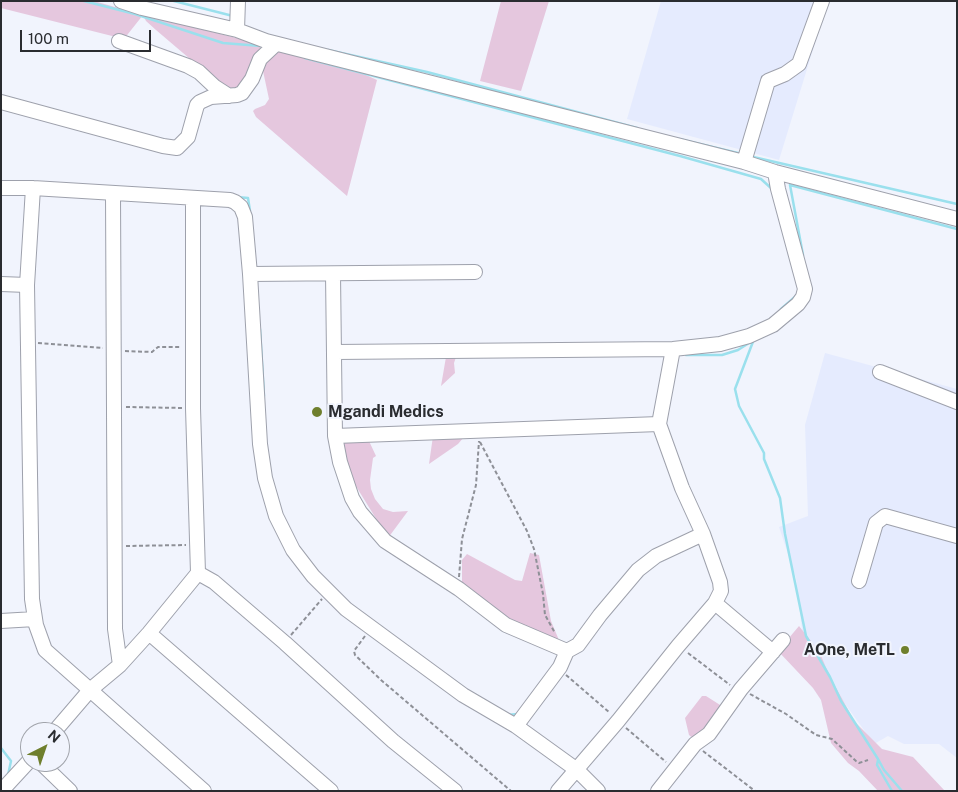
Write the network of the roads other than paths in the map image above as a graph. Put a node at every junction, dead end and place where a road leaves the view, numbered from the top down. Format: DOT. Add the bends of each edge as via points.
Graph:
graph roads {
  1 [pos="121,1"];
  2 [pos="238,1"];
  3 [pos="822,1"];
  4 [pos="237,30"];
  5 [pos="119,41"];
  6 [pos="276,44"];
  7 [pos="229,96"];
  8 [pos="1,102"];
  9 [pos="744,162"];
  10 [pos="775,172"];
  11 [pos="1,188"];
  12 [pos="33,188"];
  13 [pos="113,194"];
  14 [pos="193,198"];
  15 [pos="957,219"];
  16 [pos="475,272"];
  17 [pos="250,274"];
  18 [pos="333,274"];
  19 [pos="1,284"];
  20 [pos="27,285"];
  21 [pos="673,349"];
  22 [pos="335,352"];
  23 [pos="880,372"];
  24 [pos="957,402"];
  25 [pos="659,424"];
  26 [pos="336,436"];
  27 [pos="702,534"];
  28 [pos="957,536"];
  29 [pos="198,572"];
  30 [pos="859,581"];
  31 [pos="715,603"];
  32 [pos="35,619"];
  33 [pos="1,621"];
  34 [pos="149,633"];
  35 [pos="783,640"];
  36 [pos="564,650"];
  37 [pos="773,652"];
  38 [pos="120,665"];
  39 [pos="90,690"];
  40 [pos="63,722"];
  41 [pos="516,726"];
  42 [pos="577,770"];
  43 [pos="20,771"];
  44 [pos="50,772"];
  45 [pos="4,791"];
  46 [pos="70,791"];
  47 [pos="204,791"];
  48 [pos="331,791"];
  49 [pos="455,791"];
  50 [pos="558,791"];
  51 [pos="598,791"];
  52 [pos="658,791"];
  1 -- 4 [label="street"];
  2 -- 4 [label="street"];
  3 -- 9 [label="street" via="799,64 768,80"];
  4 -- 6 [label="street"];
  5 -- 7 [label="street" via="188,66"];
  6 -- 7 [label="street" via="260,59 242,93"];
  6 -- 9 [label="street"];
  7 -- 8 [label="street" via="211,97 200,102 188,137 177,148"];
  9 -- 10 [label="street"];
  10 -- 15 [label="street"];
  10 -- 21 [label="street" via="804,282 803,297 773,325 749,336 720,344"];
  11 -- 12 [label="street"];
  12 -- 13 [label="street"];
  12 -- 20 [label="street"];
  13 -- 14 [label="street"];
  13 -- 38 [label="street" via="115,629"];
  14 -- 17 [label="street" via="230,200 242,207"];
  14 -- 29 [label="street" via="193,408"];
  16 -- 18 [label="street"];
  17 -- 18 [label="street"];
  17 -- 41 [label="street" via="264,478 276,516 293,550 346,609 463,695"];
  18 -- 22 [label="street"];
  19 -- 20 [label="street"];
  20 -- 32 [label="street" via="32,599"];
  21 -- 22 [label="street"];
  21 -- 25 [label="street"];
  22 -- 26 [label="street"];
  23 -- 24 [label="street"];
  25 -- 26 [label="street"];
  25 -- 27 [label="street"];
  26 -- 36 [label="street" via="340,462 352,498 384,541 459,589 506,625"];
  27 -- 31 [label="street" via="721,587"];
  27 -- 36 [label="street" via="656,556 638,570 578,645"];
  28 -- 30 [label="street" via="886,516 876,523"];
  29 -- 34 [label="street"];
  29 -- 49 [label="street" via="285,642 393,740"];
  31 -- 37 [label="street"];
  31 -- 42 [label="street"];
  32 -- 33 [label="street"];
  32 -- 39 [label="street" via="45,650"];
  34 -- 38 [label="street"];
  34 -- 48 [label="street"];
  35 -- 37 [label="street"];
  36 -- 41 [label="street" via="560,667"];
  37 -- 52 [label="street" via="709,734 695,744"];
  38 -- 39 [label="street"];
  39 -- 40 [label="street"];
  39 -- 47 [label="street"];
  41 -- 42 [label="street"];
  42 -- 50 [label="street"];
  42 -- 51 [label="street"];
  43 -- 45 [label="street"];
  44 -- 46 [label="street"];
}
